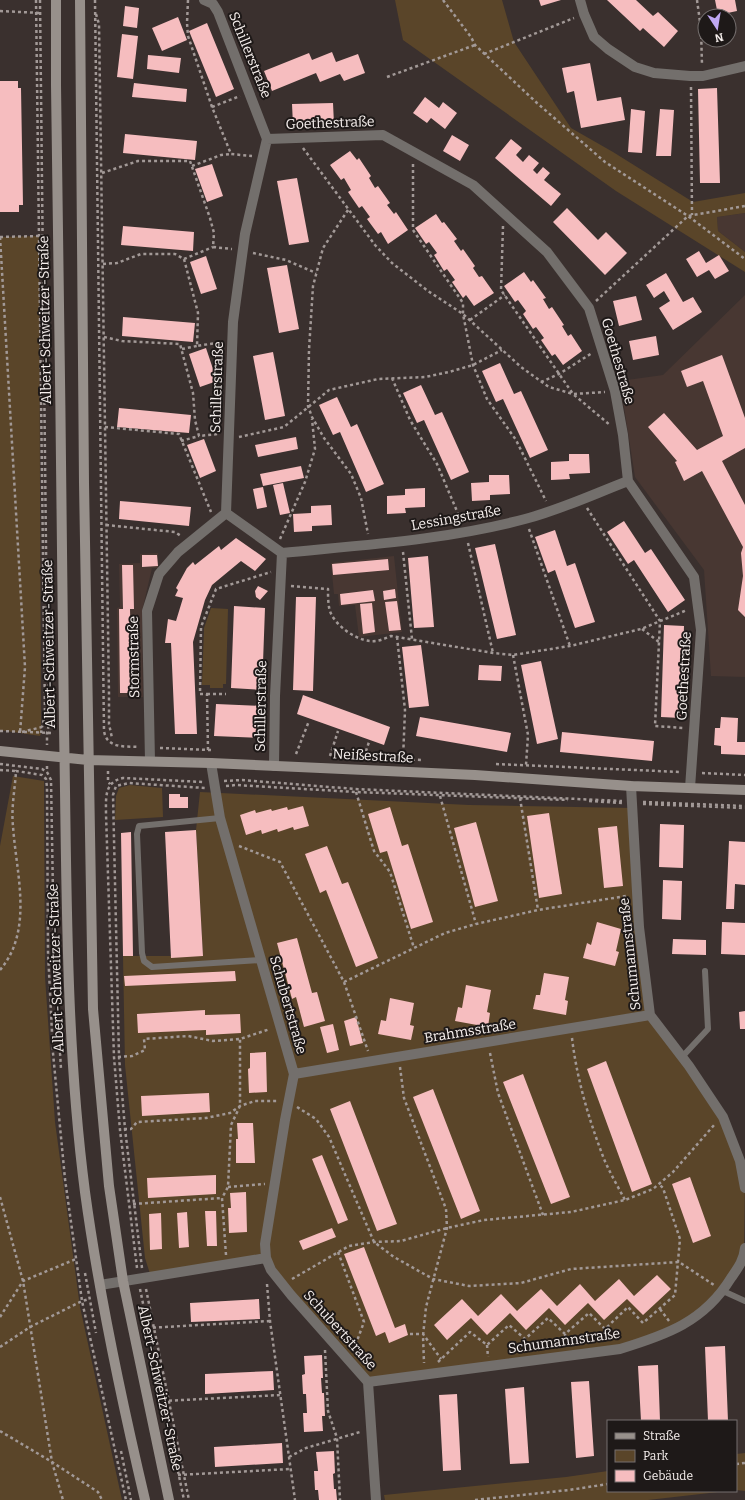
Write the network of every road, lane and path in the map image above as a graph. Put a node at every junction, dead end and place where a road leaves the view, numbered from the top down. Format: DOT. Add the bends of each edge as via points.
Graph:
graph roads {
  1 [pos="36,0"];
  2 [pos="40,0"];
  3 [pos="56,0"];
  4 [pos="80,0"];
  5 [pos="95,0"];
  6 [pos="188,0"];
  7 [pos="204,0"];
  8 [pos="443,0"];
  9 [pos="580,0"];
  10 [pos="697,0"];
  11 [pos="0,11"];
  12 [pos="95,12"];
  13 [pos="36,13"];
  14 [pos="584,14"];
  15 [pos="475,45"];
  16 [pos="484,54"];
  17 [pos="745,66"];
  18 [pos="690,76"];
  19 [pos="703,76"];
  20 [pos="387,77"];
  21 [pos="250,92"];
  22 [pos="212,107"];
  23 [pos="296,138"];
  24 [pos="267,139"];
  25 [pos="414,152"];
  26 [pos="231,154"];
  27 [pos="263,158"];
  28 [pos="192,166"];
  29 [pos="102,173"];
  30 [pos="745,206"];
  31 [pos="348,210"];
  32 [pos="503,212"];
  33 [pos="692,214"];
  34 [pos="688,216"];
  35 [pos="0,236"];
  36 [pos="39,236"];
  37 [pos="213,247"];
  38 [pos="243,250"];
  39 [pos="184,259"];
  40 [pos="745,259"];
  41 [pos="103,264"];
  42 [pos="316,273"];
  43 [pos="504,295"];
  44 [pos="588,308"];
  45 [pos="463,314"];
  46 [pos="470,320"];
  47 [pos="104,337"];
  48 [pos="232,340"];
  49 [pos="197,346"];
  50 [pos="601,347"];
  51 [pos="182,349"];
  52 [pos="502,350"];
  53 [pos="473,365"];
  54 [pos="559,374"];
  55 [pos="392,378"];
  56 [pos="541,382"];
  57 [pos="615,391"];
  58 [pos="573,394"];
  59 [pos="308,406"];
  60 [pos="312,416"];
  61 [pos="105,428"];
  62 [pos="623,435"];
  63 [pos="199,436"];
  64 [pos="229,436"];
  65 [pos="181,441"];
  66 [pos="628,481"];
  67 [pos="581,500"];
  68 [pos="550,511"];
  69 [pos="226,513"];
  70 [pos="526,519"];
  71 [pos="215,522"];
  72 [pos="106,525"];
  73 [pos="466,532"];
  74 [pos="402,542"];
  75 [pos="189,543"];
  76 [pos="370,544"];
  77 [pos="279,551"];
  78 [pos="281,568"];
  79 [pos="280,585"];
  80 [pos="698,606"];
  81 [pos="660,621"];
  82 [pos="641,629"];
  83 [pos="397,637"];
  84 [pos="412,639"];
  85 [pos="659,642"];
  86 [pos="570,646"];
  87 [pos="493,654"];
  88 [pos="513,655"];
  89 [pos="207,694"];
  90 [pos="226,694"];
  91 [pos="50,716"];
  92 [pos="309,721"];
  93 [pos="42,727"];
  94 [pos="695,729"];
  95 [pos="0,731"];
  96 [pos="338,731"];
  97 [pos="20,733"];
  98 [pos="112,738"];
  99 [pos="369,742"];
  100 [pos="114,744"];
  101 [pos="208,750"];
  102 [pos="0,751"];
  103 [pos="296,754"];
  104 [pos="330,756"];
  105 [pos="364,757"];
  106 [pos="64,758"];
  107 [pos="403,759"];
  108 [pos="88,760"];
  109 [pos="150,761"];
  110 [pos="211,763"];
  111 [pos="0,764"];
  112 [pos="526,765"];
  113 [pos="274,766"];
  114 [pos="0,770"];
  115 [pos="16,771"];
  116 [pos="47,772"];
  117 [pos="214,784"];
  118 [pos="631,786"];
  119 [pos="690,788"];
  120 [pos="745,790"];
  121 [pos="355,791"];
  122 [pos="440,795"];
  123 [pos="520,798"];
  124 [pos="632,803"];
  125 [pos="745,807"];
  126 [pos="220,818"];
  127 [pos="245,848"];
  128 [pos="637,894"];
  129 [pos="538,910"];
  130 [pos="476,924"];
  131 [pos="414,948"];
  132 [pos="261,960"];
  133 [pos="0,970"];
  134 [pos="705,971"];
  135 [pos="344,982"];
  136 [pos="650,1016"];
  137 [pos="280,1026"];
  138 [pos="571,1028"];
  139 [pos="240,1039"];
  140 [pos="488,1042"];
  141 [pos="114,1057"];
  142 [pos="119,1057"];
  143 [pos="399,1057"];
  144 [pos="682,1057"];
  145 [pos="372,1061"];
  146 [pos="294,1074"];
  147 [pos="289,1101"];
  148 [pos="240,1106"];
  149 [pos="724,1117"];
  150 [pos="125,1129"];
  151 [pos="120,1130"];
  152 [pos="275,1183"];
  153 [pos="659,1184"];
  154 [pos="228,1188"];
  155 [pos="745,1188"];
  156 [pos="0,1197"];
  157 [pos="222,1198"];
  158 [pos="625,1200"];
  159 [pos="129,1204"];
  160 [pos="134,1204"];
  161 [pos="544,1215"];
  162 [pos="447,1228"];
  163 [pos="374,1242"];
  164 [pos="745,1248"];
  165 [pos="338,1252"];
  166 [pos="266,1258"];
  167 [pos="76,1259"];
  168 [pos="679,1262"];
  169 [pos="226,1264"];
  170 [pos="141,1278"];
  171 [pos="433,1280"];
  172 [pos="22,1281"];
  173 [pos="123,1281"];
  174 [pos="267,1281"];
  175 [pos="100,1285"];
  176 [pos="282,1285"];
  177 [pos="723,1291"];
  178 [pos="88,1299"];
  179 [pos="82,1301"];
  180 [pos="745,1302"];
  181 [pos="0,1316"];
  182 [pos="270,1321"];
  183 [pos="30,1327"];
  184 [pos="147,1328"];
  185 [pos="154,1328"];
  186 [pos="324,1332"];
  187 [pos="410,1334"];
  188 [pos="424,1334"];
  189 [pos="0,1346"];
  190 [pos="441,1359"];
  191 [pos="350,1361"];
  192 [pos="424,1374"];
  193 [pos="368,1382"];
  194 [pos="281,1395"];
  195 [pos="163,1401"];
  196 [pos="168,1401"];
  197 [pos="371,1430"];
  198 [pos="0,1431"];
  199 [pos="337,1438"];
  200 [pos="289,1458"];
  201 [pos="52,1462"];
  202 [pos="744,1463"];
  203 [pos="745,1467"];
  204 [pos="290,1469"];
  205 [pos="178,1475"];
  206 [pos="183,1475"];
  207 [pos="607,1484"];
  208 [pos="64,1500"];
  209 [pos="102,1500"];
  210 [pos="126,1500"];
  211 [pos="145,1500"];
  212 [pos="169,1500"];
  213 [pos="184,1500"];
  214 [pos="188,1500"];
  215 [pos="295,1500"];
  216 [pos="340,1500"];
  217 [pos="376,1500"];
  218 [pos="475,1500"];
  1 -- 13 [label="path"];
  2 -- 91 [label="path"];
  3 -- 106 [label="street, Albert-Schweitzer-Straße"];
  4 -- 108 [label="street, Albert-Schweitzer-Straße"];
  5 -- 12 [label="path"];
  6 -- 22 [label="path" via="188,36"];
  7 -- 21 [label="street, Schillerstraße" via="213,4 218,12"];
  8 -- 15 [label="path"];
  9 -- 14 [label="street"];
  10 -- 19 [label="path"];
  11 -- 13 [label="path"];
  12 -- 29 [label="path" via="99,24"];
  12 -- 100 [label="path" via="104,721 105,737"];
  13 -- 36 [label="path"];
  14 -- 16 [label="path"];
  14 -- 18 [label="street" via="594,36 635,67 654,74"];
  15 -- 16 [label="path"];
  15 -- 20 [label="path"];
  16 -- 34 [label="path" via="605,162"];
  17 -- 19 [label="street"];
  18 -- 19 [label="street"];
  18 -- 33 [label="path"];
  21 -- 22 [label="path"];
  21 -- 24 [label="street, Schillerstraße"];
  22 -- 26 [label="path"];
  23 -- 24 [label="street, Goethestraße"];
  23 -- 25 [label="street, Goethestraße" via="383,135"];
  23 -- 31 [label="path"];
  24 -- 27 [label="street, Schillerstraße"];
  25 -- 32 [label="street, Goethestraße" via="473,185"];
  25 -- 45 [label="path" via="413,230 463,303"];
  26 -- 27 [label="path"];
  26 -- 28 [label="path"];
  27 -- 38 [label="street, Schillerstraße"];
  28 -- 29 [label="path" via="190,161 138,161"];
  28 -- 37 [label="path" via="214,232"];
  29 -- 41 [label="path"];
  30 -- 33 [label="path"];
  31 -- 42 [label="path" via="323,248"];
  31 -- 45 [label="path" via="392,263"];
  32 -- 43 [label="path" via="501,290"];
  32 -- 44 [label="street, Goethestraße" via="547,252"];
  33 -- 34 [label="path"];
  34 -- 40 [label="path"];
  34 -- 44 [label="path"];
  35 -- 36 [label="path"];
  35 -- 97 [label="path" via="25,667"];
  36 -- 93 [label="path" via="45,715"];
  37 -- 38 [label="path"];
  37 -- 39 [label="path"];
  38 -- 42 [label="path" via="286,260"];
  38 -- 48 [label="street, Schillerstraße"];
  39 -- 41 [label="path" via="175,254 141,254 116,263"];
  39 -- 49 [label="path" via="198,313"];
  41 -- 47 [label="path"];
  42 -- 59 [label="path" via="312,302"];
  43 -- 46 [label="path"];
  43 -- 54 [label="path"];
  44 -- 50 [label="street, Goethestraße"];
  45 -- 46 [label="path"];
  45 -- 53 [label="path"];
  46 -- 52 [label="path"];
  47 -- 51 [label="path" via="122,341 180,344"];
  47 -- 61 [label="path"];
  48 -- 49 [label="path"];
  48 -- 64 [label="street, Schillerstraße"];
  49 -- 51 [label="path"];
  50 -- 54 [label="path"];
  50 -- 57 [label="street, Goethestraße"];
  51 -- 63 [label="path" via="193,393"];
  52 -- 53 [label="path"];
  52 -- 56 [label="path"];
  53 -- 55 [label="path" via="425,377"];
  53 -- 68 [label="path" via="487,399 516,440"];
  54 -- 56 [label="path"];
  54 -- 58 [label="path"];
  55 -- 59 [label="path" via="328,390"];
  55 -- 73 [label="path" via="410,420 437,464"];
  56 -- 58 [label="path"];
  57 -- 58 [label="path"];
  57 -- 62 [label="street, Goethestraße"];
  58 -- 62 [label="path"];
  59 -- 60 [label="path"];
  59 -- 64 [label="path" via="284,427"];
  60 -- 76 [label="path" via="324,438 351,474 361,498"];
  60 -- 77 [label="path" via="315,449"];
  61 -- 65 [label="path" via="179,434"];
  61 -- 72 [label="path"];
  62 -- 66 [label="street, Goethestraße"];
  63 -- 64 [label="path"];
  63 -- 65 [label="path"];
  64 -- 69 [label="street, Schillerstraße"];
  65 -- 71 [label="path"];
  66 -- 67 [label="street, Lessingstraße"];
  66 -- 80 [label="street, Goethestraße" via="694,577"];
  67 -- 68 [label="street, Lessingstraße"];
  67 -- 81 [label="path"];
  68 -- 70 [label="street, Lessingstraße"];
  69 -- 71 [label="street, Stormstraße"];
  69 -- 77 [label="street"];
  70 -- 73 [label="street, Lessingstraße"];
  70 -- 86 [label="path"];
  71 -- 75 [label="street, Stormstraße"];
  72 -- 75 [label="path" via="175,532"];
  72 -- 98 [label="path" via="109,724"];
  73 -- 74 [label="street, Lessingstraße"];
  73 -- 87 [label="path"];
  74 -- 76 [label="street, Lessingstraße"];
  74 -- 84 [label="path"];
  75 -- 109 [label="street, Stormstraße" via="159,574 147,611"];
  76 -- 77 [label="street, Lessingstraße"];
  77 -- 78 [label="street, Schillerstraße"];
  78 -- 79 [label="street, Schillerstraße"];
  78 -- 89 [label="path" via="216,590 201,627 200,694"];
  79 -- 83 [label="path" via="328,589 329,608 338,624 358,638 378,641 391,636"];
  79 -- 113 [label="street, Schillerstraße"];
  80 -- 81 [label="path"];
  80 -- 94 [label="street, Goethestraße" via="702,630"];
  81 -- 82 [label="path"];
  81 -- 85 [label="path"];
  82 -- 85 [label="path"];
  82 -- 86 [label="path"];
  83 -- 84 [label="path"];
  83 -- 107 [label="path" via="404,710"];
  84 -- 87 [label="path"];
  85 -- 94 [label="path" via="655,726"];
  86 -- 88 [label="path"];
  87 -- 88 [label="path"];
  88 -- 112 [label="path" via="528,735"];
  89 -- 90 [label="path"];
  89 -- 101 [label="path"];
  92 -- 103 [label="path"];
  93 -- 97 [label="path"];
  93 -- 97 [label="path" via="40,733"];
  94 -- 119 [label="street, Goethestraße"];
  95 -- 97 [label="path"];
  96 -- 104 [label="path"];
  99 -- 105 [label="path"];
  102 -- 106 [label="street, Neißestraße"];
  106 -- 108 [label="street, Neißestraße"];
  106 -- 175 [label="street, Albert-Schweitzer-Straße" via="70,1020 85,1190"];
  108 -- 109 [label="street, Neißestraße"];
  108 -- 173 [label="street, Albert-Schweitzer-Straße" via="93,1009 108,1186"];
  109 -- 110 [label="street, Neißestraße"];
  110 -- 113 [label="street, Neißestraße"];
  110 -- 117 [label="street, Schubertstraße"];
  111 -- 116 [label="path" via="42,769"];
  113 -- 118 [label="street, Neißestraße"];
  114 -- 115 [label="path"];
  115 -- 133 [label="path" via="12,824 20,891 20,929 7,962"];
  115 -- 167 [label="path" via="42,775 46,779 47,787 48,952 53,1052 65,1179"];
  117 -- 121 [label="path"];
  117 -- 121 [label="path" via="242,780"];
  117 -- 126 [label="street, Schubertstraße"];
  117 -- 141 [label="path" via="123,778 117,779 108,787 106,800"];
  117 -- 142 [label="path" via="199,788 129,783 116,786 114,790"];
  118 -- 119 [label="street, Neißestraße"];
  118 -- 124 [label="street, Schumannstraße"];
  119 -- 120 [label="street, Neißestraße"];
  121 -- 122 [label="path"];
  121 -- 131 [label="path" via="374,851 390,872"];
  122 -- 123 [label="path"];
  122 -- 130 [label="path"];
  123 -- 124 [label="path"];
  123 -- 129 [label="path"];
  124 -- 125 [label="path"];
  124 -- 128 [label="street, Schumannstraße"];
  126 -- 132 [label="street, Schubertstraße"];
  126 -- 132 [label="lane" via="139,826 144,961 152,967"];
  127 -- 135 [label="path" via="280,862"];
  128 -- 129 [label="path"];
  128 -- 136 [label="street, Schumannstraße"];
  129 -- 130 [label="path"];
  130 -- 131 [label="path" via="445,933"];
  131 -- 135 [label="path"];
  132 -- 137 [label="street, Schubertstraße"];
  134 -- 144 [label="lane" via="708,1029"];
  135 -- 145 [label="path"];
  136 -- 138 [label="street, Brahmsstraße"];
  136 -- 144 [label="street, Schumannstraße"];
  137 -- 139 [label="path"];
  137 -- 146 [label="street, Schubertstraße"];
  138 -- 140 [label="street, Brahmsstraße"];
  138 -- 158 [label="path" via="574,1058 587,1111 605,1160"];
  139 -- 142 [label="path" via="213,1041 188,1036 144,1039 145,1050 132,1056"];
  139 -- 148 [label="path"];
  140 -- 143 [label="street, Brahmsstraße"];
  140 -- 161 [label="path" via="498,1093"];
  141 -- 142 [label="path"];
  141 -- 151 [label="path"];
  142 -- 150 [label="path"];
  143 -- 145 [label="street, Brahmsstraße"];
  143 -- 162 [label="path" via="404,1098 446,1209"];
  144 -- 149 [label="street, Schumannstraße"];
  145 -- 146 [label="street, Brahmsstraße"];
  146 -- 147 [label="street, Schubertstraße"];
  147 -- 148 [label="path" via="255,1101"];
  147 -- 152 [label="street, Schubertstraße"];
  147 -- 163 [label="path" via="316,1118 329,1137"];
  148 -- 150 [label="path" via="230,1113 206,1118 137,1122 132,1129"];
  148 -- 154 [label="path" via="231,1125"];
  149 -- 153 [label="path"];
  149 -- 155 [label="street, Schumannstraße" via="740,1161"];
  150 -- 151 [label="path"];
  150 -- 160 [label="path"];
  151 -- 159 [label="path"];
  152 -- 154 [label="path"];
  152 -- 166 [label="street, Schubertstraße" via="265,1244"];
  153 -- 158 [label="path"];
  153 -- 168 [label="path" via="663,1188 680,1239"];
  154 -- 157 [label="path"];
  156 -- 172 [label="path"];
  157 -- 160 [label="path"];
  157 -- 169 [label="path"];
  158 -- 161 [label="path"];
  159 -- 160 [label="path"];
  159 -- 170 [label="path"];
  160 -- 170 [label="path"];
  161 -- 162 [label="path" via="484,1220"];
  162 -- 163 [label="path" via="401,1241"];
  162 -- 171 [label="path"];
  163 -- 165 [label="path" via="349,1246"];
  163 -- 171 [label="path"];
  164 -- 177 [label="street, Schumannstraße" via="740,1264"];
  165 -- 176 [label="path"];
  165 -- 191 [label="path" via="364,1322"];
  166 -- 169 [label="street"];
  166 -- 176 [label="street, Schubertstraße"];
  167 -- 172 [label="path"];
  167 -- 179 [label="path"];
  168 -- 171 [label="path" via="571,1269 521,1283 469,1286"];
  168 -- 177 [label="path"];
  168 -- 190 [label="path" via="675,1294 643,1324 628,1307 605,1329 589,1313 565,1334 548,1318 525,1338 509,1325 487,1345 470,1332"];
  169 -- 170 [label="street"];
  170 -- 173 [label="street"];
  170 -- 184 [label="path"];
  170 -- 185 [label="path"];
  171 -- 188 [label="path" via="426,1307"];
  172 -- 181 [label="path"];
  172 -- 183 [label="path"];
  173 -- 175 [label="street"];
  173 -- 212 [label="street, Albert-Schweitzer-Straße"];
  174 -- 182 [label="path"];
  175 -- 211 [label="street, Albert-Schweitzer-Straße"];
  176 -- 186 [label="street, Schubertstraße"];
  177 -- 180 [label="lane"];
  177 -- 192 [label="street, Schumannstraße" via="696,1318 676,1330 620,1349"];
  178 -- 179 [label="path"];
  179 -- 183 [label="path"];
  179 -- 210 [label="path"];
  182 -- 185 [label="path"];
  182 -- 194 [label="path"];
  183 -- 189 [label="path"];
  183 -- 201 [label="path"];
  184 -- 185 [label="path"];
  184 -- 195 [label="path"];
  185 -- 196 [label="path"];
  186 -- 191 [label="street, Schubertstraße"];
  186 -- 199 [label="path" via="328,1411"];
  187 -- 188 [label="path"];
  188 -- 190 [label="path"];
  188 -- 192 [label="path"];
  190 -- 192 [label="path"];
  191 -- 193 [label="street, Schubertstraße"];
  192 -- 193 [label="street, Schumannstraße"];
  193 -- 197 [label="street, Schubertstraße"];
  194 -- 196 [label="path"];
  194 -- 200 [label="path"];
  195 -- 196 [label="path"];
  195 -- 205 [label="path"];
  196 -- 206 [label="path"];
  197 -- 199 [label="path"];
  197 -- 217 [label="street, Schubertstraße"];
  198 -- 201 [label="path"];
  199 -- 200 [label="path" via="306,1448"];
  199 -- 216 [label="path"];
  200 -- 204 [label="path"];
  201 -- 208 [label="path"];
  201 -- 209 [label="path" via="98,1492"];
  202 -- 203 [label="path"];
  204 -- 206 [label="path"];
  204 -- 215 [label="path"];
  205 -- 206 [label="path"];
  205 -- 213 [label="path"];
  206 -- 214 [label="path"];
  207 -- 218 [label="path"];
}
